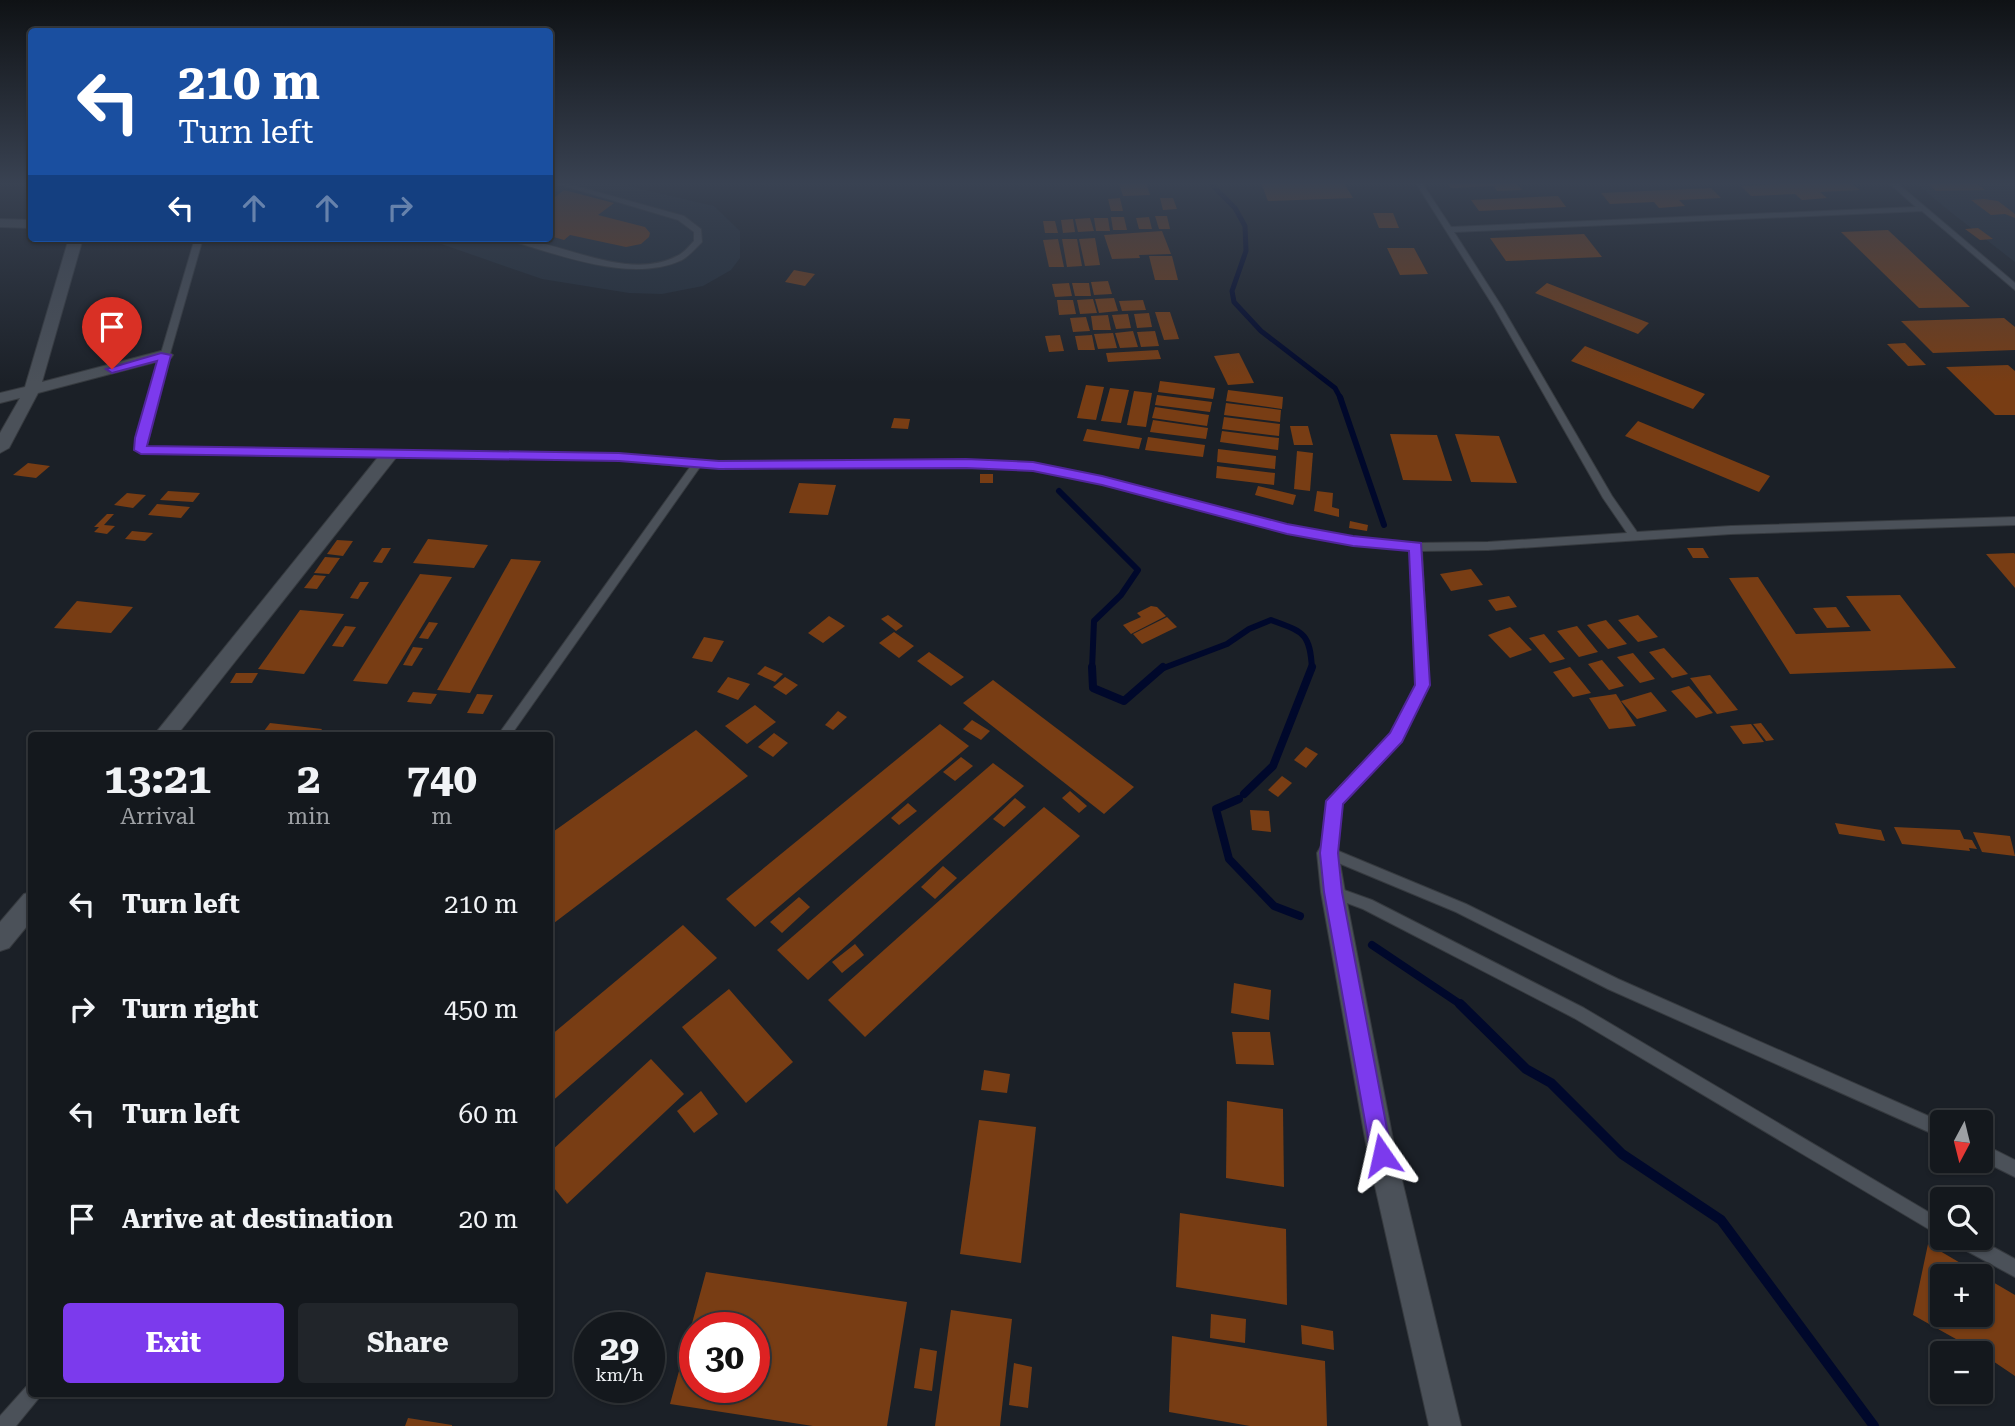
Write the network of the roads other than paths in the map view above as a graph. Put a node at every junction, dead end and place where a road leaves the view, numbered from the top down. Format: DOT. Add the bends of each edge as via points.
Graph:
graph roads {
  1 [pos="73,250"];
  2 [pos="196,250"];
  3 [pos="559,250"];
  4 [pos="691,250"];
  5 [pos="1461,250"];
  6 [pos="1971,250"];
  7 [pos="2015,287"];
  8 [pos="165,355"];
  9 [pos="32,390"];
  10 [pos="0,398"];
  11 [pos="0,448"];
  12 [pos="389,456"];
  13 [pos="697,464"];
  14 [pos="2015,522"];
  15 [pos="1636,537"];
  16 [pos="1416,547"];
  17 [pos="167,732"];
  18 [pos="505,732"];
  19 [pos="1329,853"];
  20 [pos="1333,892"];
  21 [pos="28,907"];
  22 [pos="0,940"];
  23 [pos="1930,1125"];
  24 [pos="1993,1157"];
  25 [pos="2015,1169"];
  26 [pos="1930,1222"];
  27 [pos="1982,1250"];
  28 [pos="2015,1268"];
  29 [pos="29,1397"];
  30 [pos="4,1426"];
  31 [pos="1444,1426"];
  1 -- 9 [label="street"];
  2 -- 8 [label="lane"];
  3 -- 4 [label="lane" via="634,267 669,262"];
  5 -- 15 [label="lane" via="1608,498"];
  6 -- 7 [label="lane"];
  8 -- 9 [label="street"];
  8 -- 12 [label="lane" via="141,450"];
  9 -- 10 [label="street"];
  9 -- 11 [label="street"];
  12 -- 13 [label="lane" via="619,457"];
  12 -- 17 [label="street"];
  13 -- 16 [label="lane" via="1033,467 1102,480 1287,529"];
  13 -- 18 [label="lane"];
  14 -- 15 [label="lane"];
  15 -- 16 [label="lane"];
  16 -- 19 [label="lane" via="1423,685 1396,737 1335,801"];
  19 -- 20 [label="street"];
  19 -- 23 [label="lane" via="1461,908 1613,984"];
  20 -- 26 [label="lane" via="1367,904 1579,1013"];
  20 -- 31 [label="street" via="1382,1155"];
  21 -- 22 [label="street"];
  24 -- 25 [label="lane"];
  27 -- 28 [label="lane"];
  29 -- 30 [label="lane"];
}
